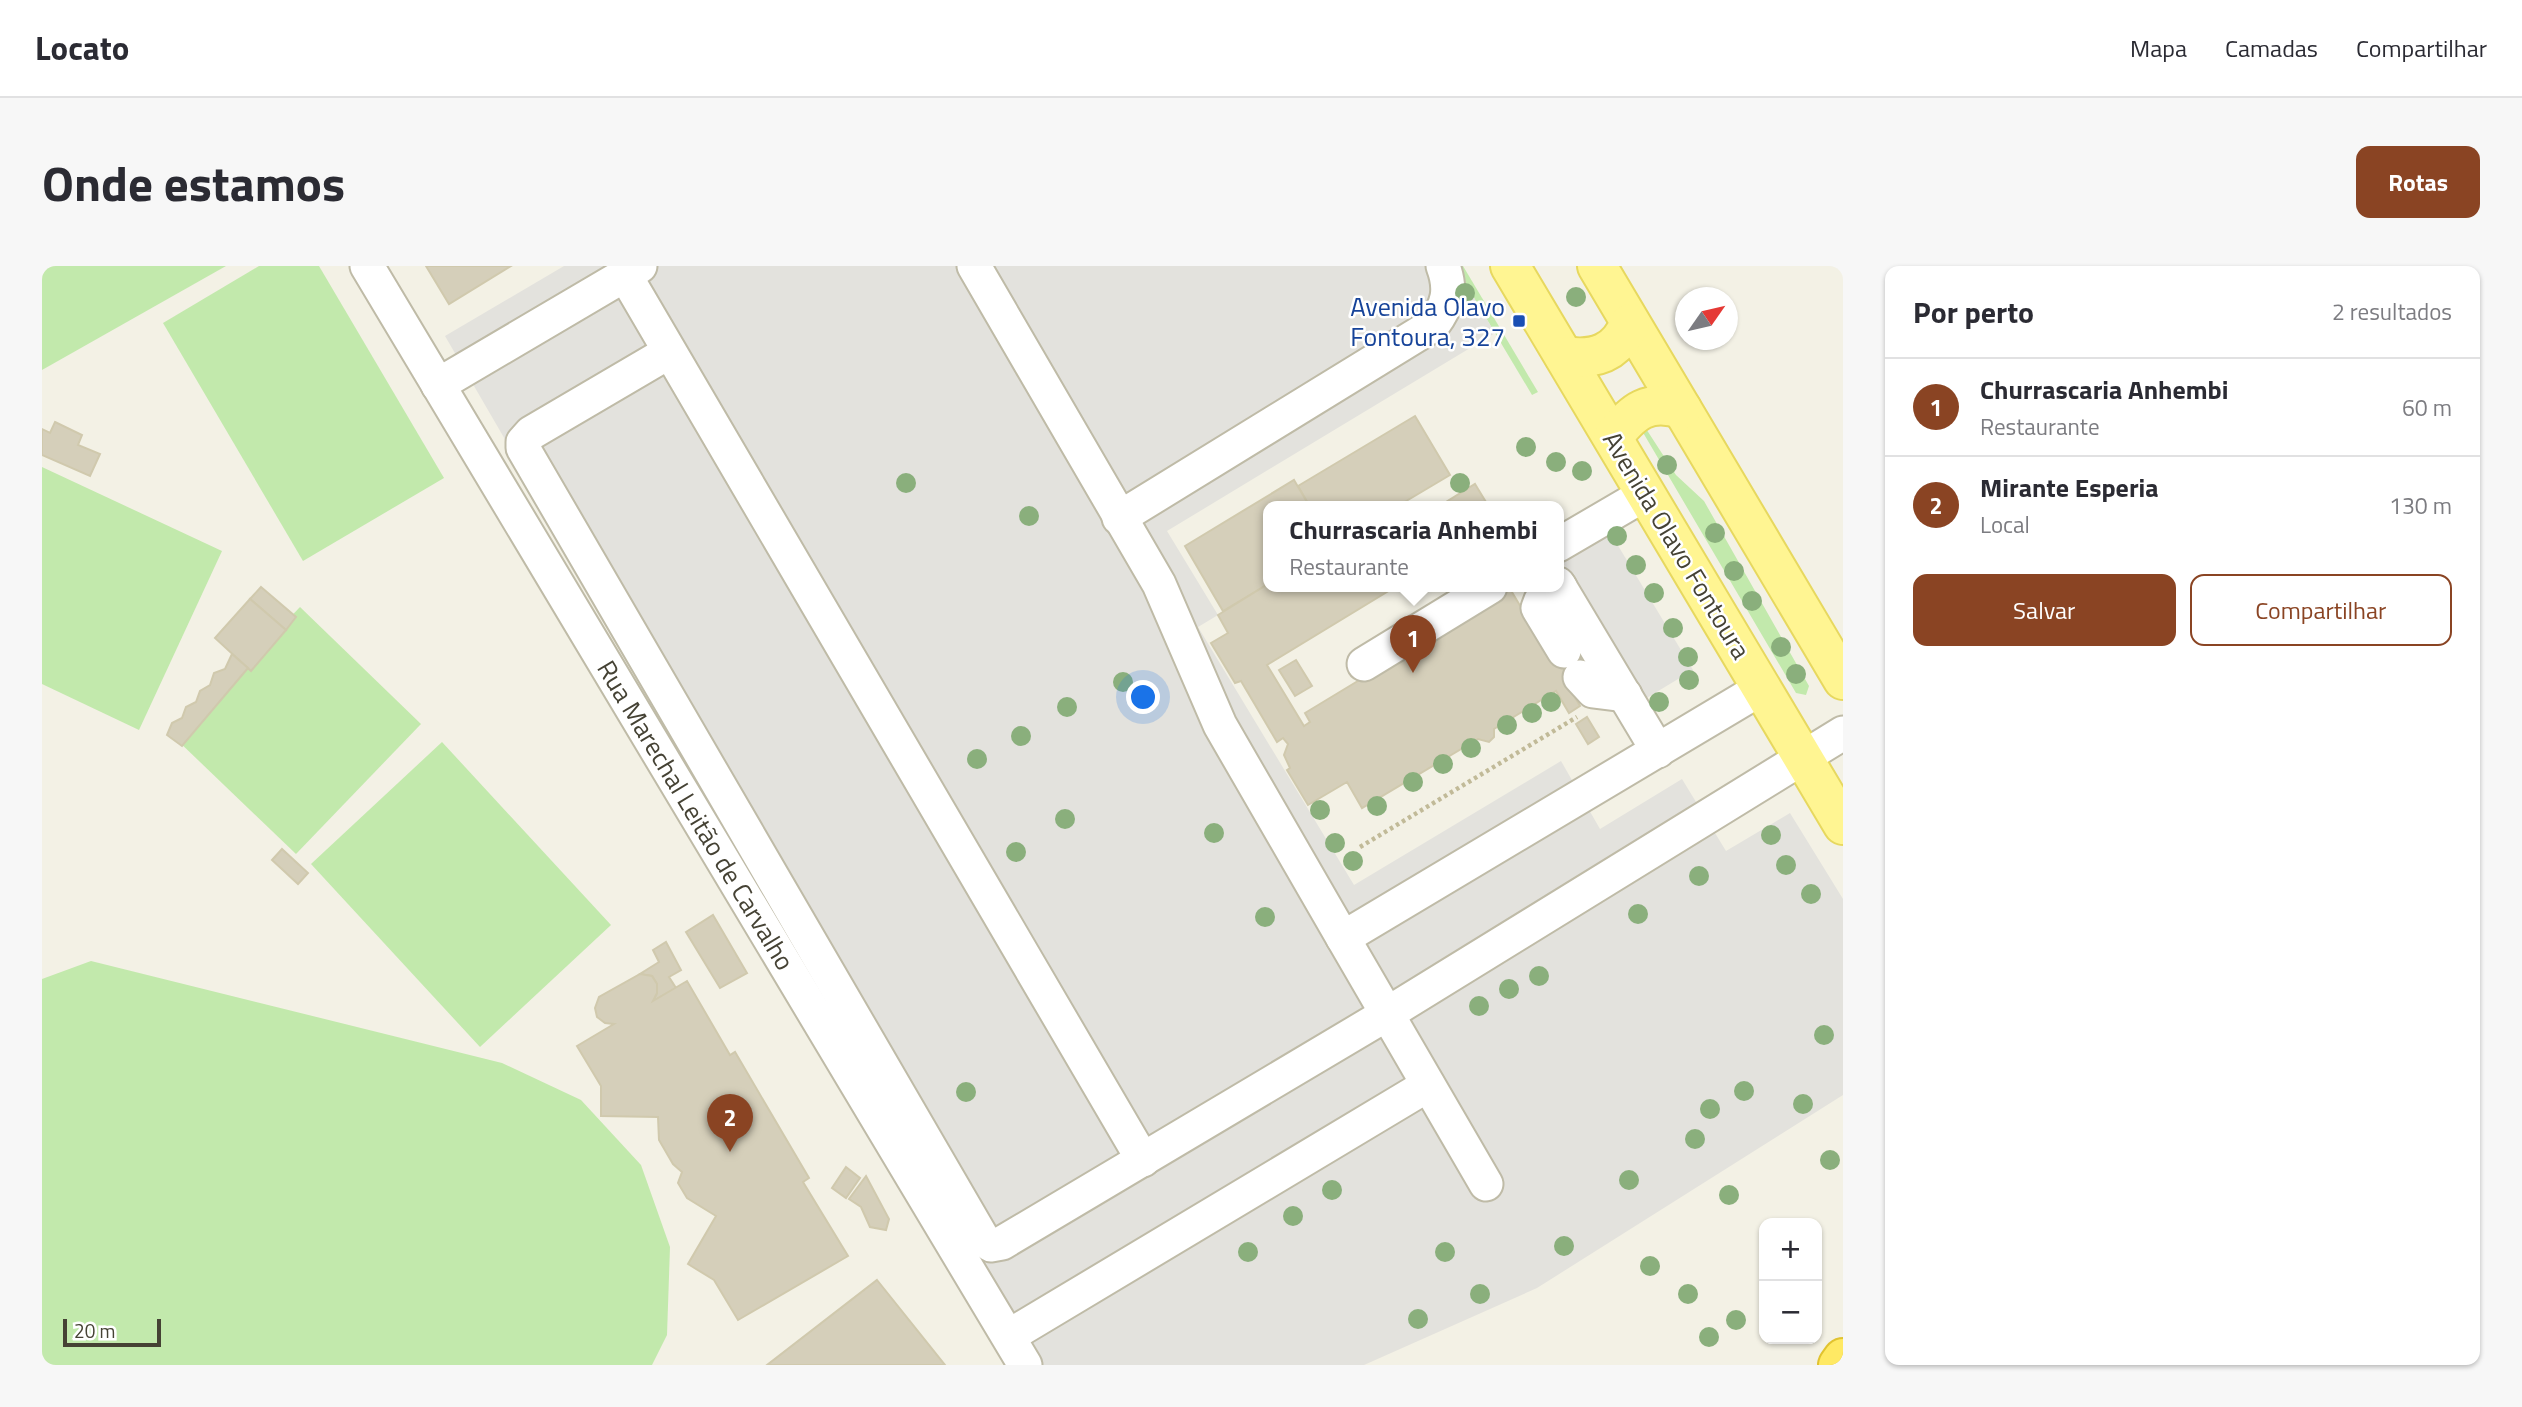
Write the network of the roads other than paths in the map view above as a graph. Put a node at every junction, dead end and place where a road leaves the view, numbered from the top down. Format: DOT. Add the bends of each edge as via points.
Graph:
graph roads {
  1 [pos="367,266"];
  2 [pos="974,266"];
  3 [pos="1443,266"];
  4 [pos="1510,266"];
  5 [pos="1597,266"];
  6 [pos="632,270"];
  7 [pos="1630,323"];
  8 [pos="669,352"];
  9 [pos="1563,356"];
  10 [pos="438,385"];
  11 [pos="1682,409"];
  12 [pos="1613,437"];
  13 [pos="1647,493"];
  14 [pos="1119,517"];
  15 [pos="1564,541"];
  16 [pos="1482,592"];
  17 [pos="1551,592"];
  18 [pos="1562,592"];
  19 [pos="1364,664"];
  20 [pos="1843,680"];
  21 [pos="1762,688"];
  22 [pos="1619,695"];
  23 [pos="1843,733"];
  24 [pos="1658,751"];
  25 [pos="1804,758"];
  26 [pos="1843,825"];
  27 [pos="1343,938"];
  28 [pos="1387,1014"];
  29 [pos="1428,1085"];
  30 [pos="1143,1160"];
  31 [pos="1486,1184"];
  32 [pos="1009,1336"];
  33 [pos="1843,1358"];
  34 [pos="1025,1365"];
  35 [pos="1838,1365"];
  1 -- 10 [label="street, Rua Marechal Leitão de Carvalho"];
  2 -- 14 [label="street"];
  3 -- 14 [label="street" via="1449,295 1445,310 1433,325"];
  4 -- 9 [label="main road, Avenida Olavo Fontoura"];
  5 -- 7 [label="main road"];
  6 -- 8 [label="street"];
  6 -- 10 [label="street"];
  7 -- 9 [label="main road" via="1610,351 1583,359"];
  7 -- 11 [label="main road"];
  8 -- 30 [label="street"];
  8 -- 30 [label="street" via="531,433 523,448 970,1216 986,1243 997,1245"];
  9 -- 12 [label="main road, Avenida Olavo Fontoura"];
  10 -- 32 [label="street, Rua Marechal Leitão de Carvalho"];
  11 -- 12 [label="main road" via="1666,404 1643,407 1633,412"];
  11 -- 20 [label="main road"];
  12 -- 13 [label="main road, Avenida Olavo Fontoura"];
  13 -- 15 [label="street"];
  13 -- 21 [label="main road, Avenida Olavo Fontoura"];
  14 -- 27 [label="street" via="1169,603 1220,725"];
  16 -- 19 [label="street"];
  17 -- 22 [label="street" via="1538,608 1572,664 1593,691"];
  18 -- 22 [label="street"];
  21 -- 24 [label="street"];
  21 -- 25 [label="main road, Avenida Olavo Fontoura"];
  22 -- 24 [label="street"];
  23 -- 25 [label="street"];
  24 -- 27 [label="street"];
  25 -- 26 [label="main road, Avenida Olavo Fontoura"];
  25 -- 28 [label="street"];
  27 -- 28 [label="street"];
  28 -- 29 [label="street"];
  28 -- 30 [label="street"];
  29 -- 31 [label="street"];
  29 -- 32 [label="street"];
  32 -- 34 [label="street, Rua Marechal Leitão de Carvalho"];
  33 -- 35 [label="highway"];
}
